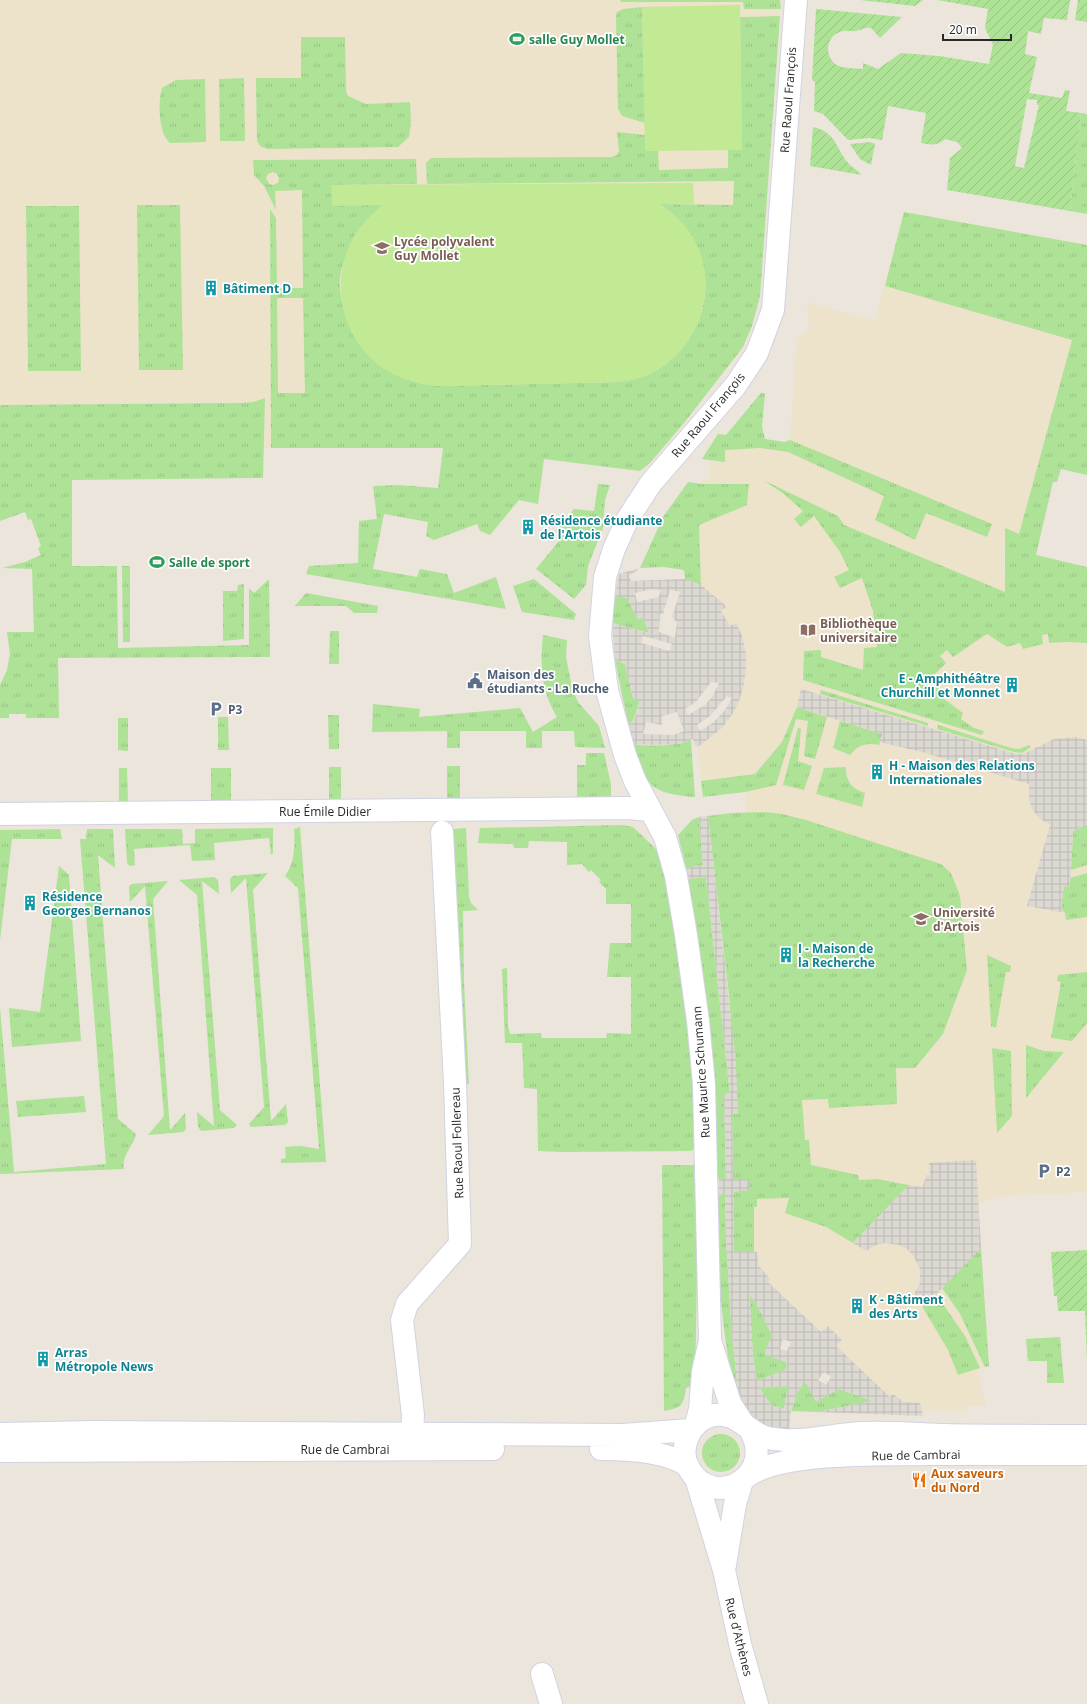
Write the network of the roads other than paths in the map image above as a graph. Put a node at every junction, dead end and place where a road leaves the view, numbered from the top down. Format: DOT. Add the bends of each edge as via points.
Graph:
graph roads {
  1 [pos="796,0"];
  2 [pos="649,810"];
  3 [pos="0,814"];
  4 [pos="442,832"];
  5 [pos="710,1342"];
  6 [pos="746,1425"];
  7 [pos="694,1427"];
  8 [pos="412,1433"];
  9 [pos="0,1434"];
  10 [pos="1087,1436"];
  11 [pos="0,1452"];
  12 [pos="1087,1454"];
  13 [pos="692,1472"];
  14 [pos="746,1478"];
  15 [pos="724,1570"];
  16 [pos="542,1674"];
  17 [pos="552,1704"];
  18 [pos="757,1704"];
  1 -- 2 [label="street, Rue Raoul François" via="773,310 757,354 736,385 687,439 627,520 605,577 600,636 607,690 627,762"];
  2 -- 3 [label="street, Rue Émile Didier" via="628,808"];
  2 -- 5 [label="street, Rue Maurice Schumann" via="664,836 676,876 698,1021 704,1084"];
  4 -- 8 [label="street, Rue Raoul Follereau" via="455,1083 460,1244 407,1304 402,1320 414,1415"];
  5 -- 6 [label="street" via="730,1402"];
  5 -- 7 [label="street"];
  6 -- 7 [label="street" via="734,1417 724,1415 709,1417"];
  6 -- 10 [label="street, Rue de Cambrai" via="764,1437 792,1440 861,1433"];
  6 -- 14 [label="street" via="755,1437 757,1457"];
  7 -- 8 [label="street, Rue de Cambrai" via="623,1435"];
  7 -- 13 [label="street" via="688,1436 684,1451"];
  8 -- 9 [label="street, Rue de Cambrai"];
  11 -- 13 [label="street, Rue de Cambrai" via="619,1449 674,1458"];
  12 -- 14 [label="street, Rue de Cambrai" via="875,1455 821,1458 785,1462 757,1469"];
  13 -- 14 [label="street" via="703,1483 719,1488 735,1485"];
  13 -- 15 [label="street, Rue d'Athènes"];
  14 -- 15 [label="street" via="735,1504"];
  15 -- 18 [label="street, Rue d'Athènes" via="741,1648"];
  16 -- 17 [label="street"];
}
